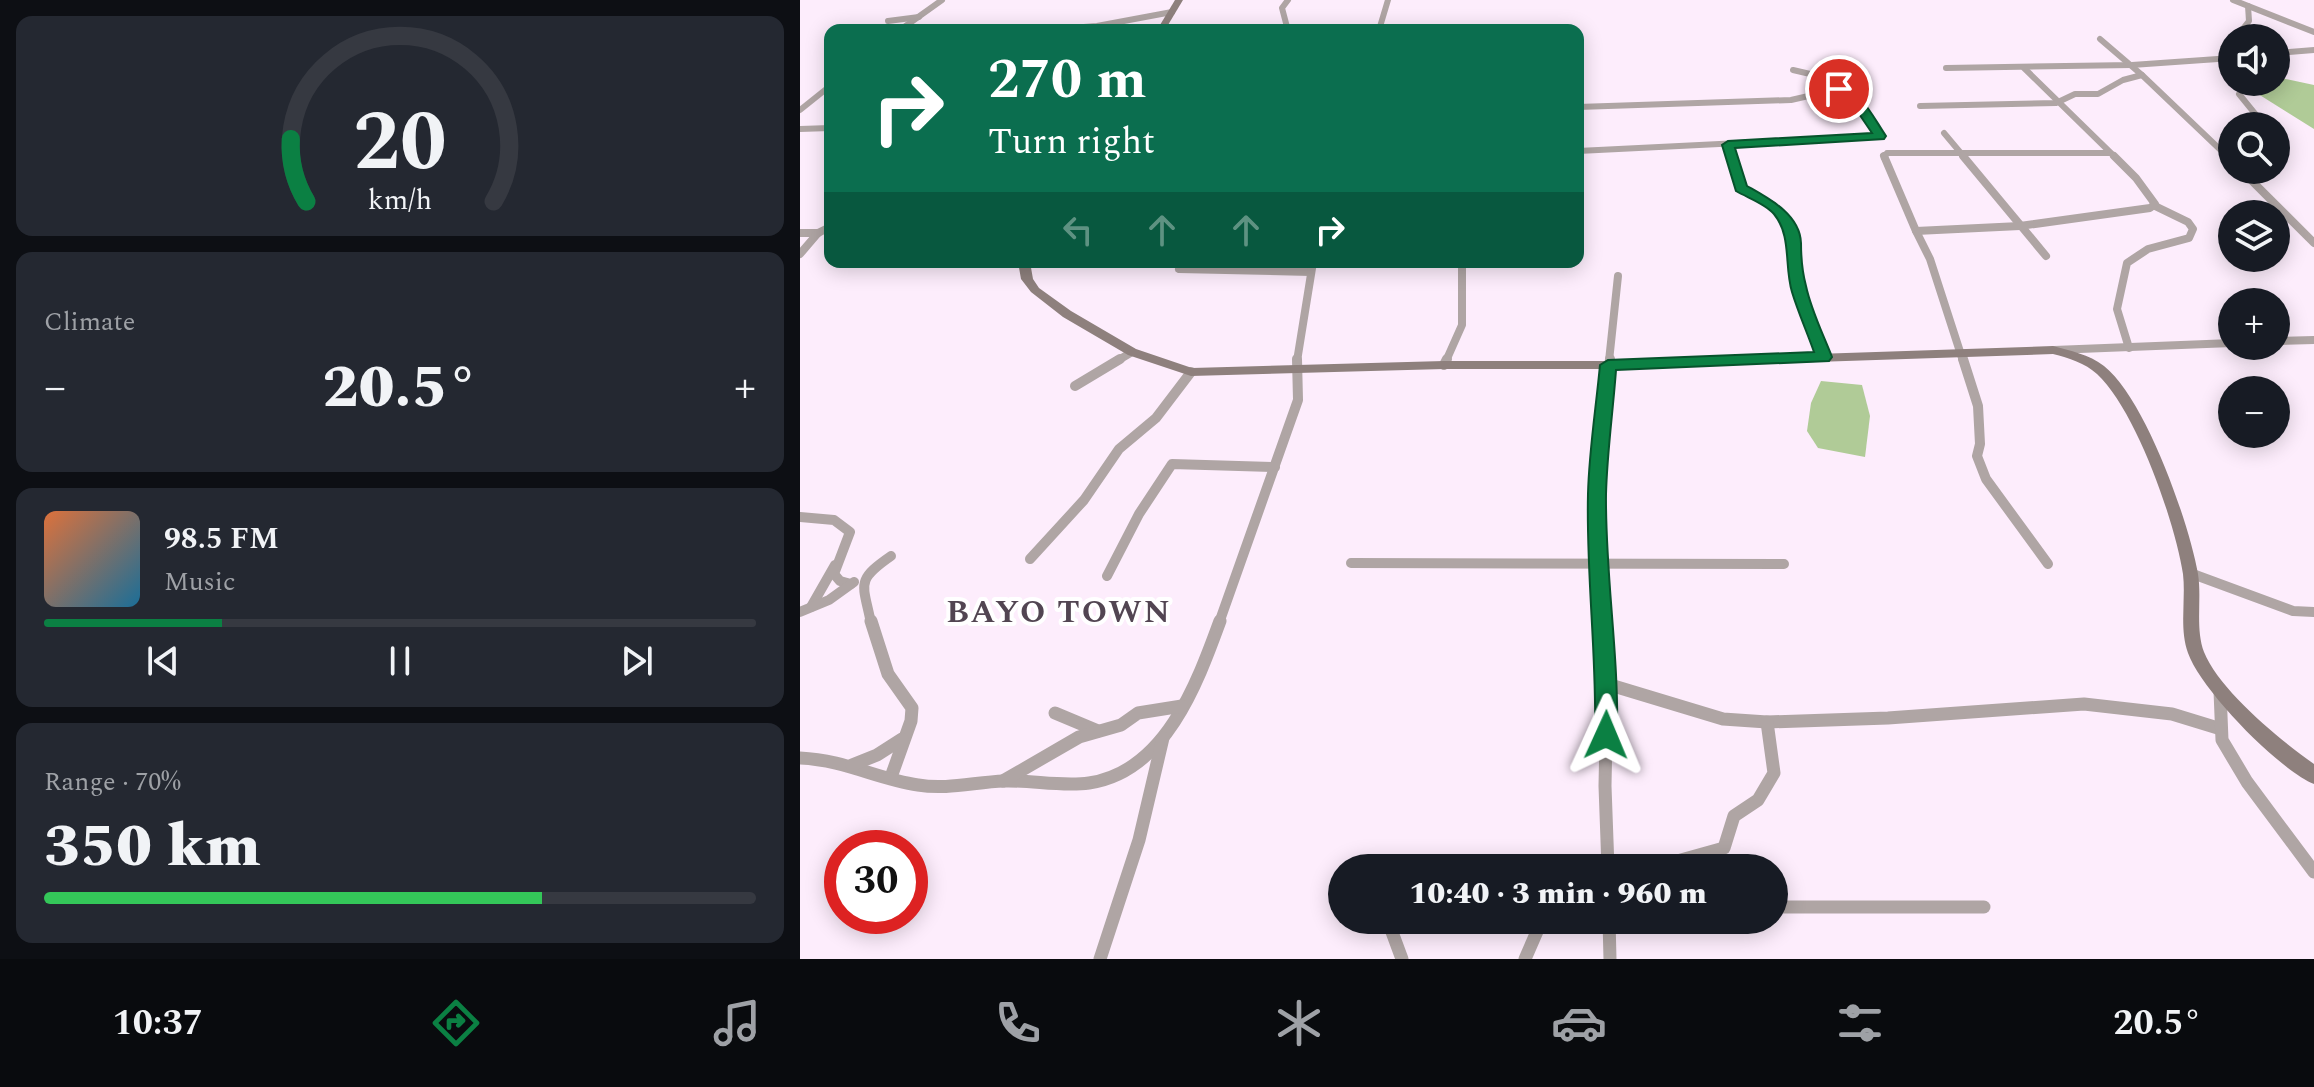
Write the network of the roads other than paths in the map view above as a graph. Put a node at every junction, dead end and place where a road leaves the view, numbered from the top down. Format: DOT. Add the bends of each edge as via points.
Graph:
graph roads {
  1 [pos="942,0"];
  2 [pos="1179,0"];
  3 [pos="1288,0"];
  4 [pos="1388,0"];
  5 [pos="2233,0"];
  6 [pos="2248,6"];
  7 [pos="1172,12"];
  8 [pos="919,17"];
  9 [pos="888,21"];
  10 [pos="909,24"];
  11 [pos="1108,24"];
  12 [pos="1165,24"];
  13 [pos="1286,24"];
  14 [pos="1381,24"];
  15 [pos="2247,24"];
  16 [pos="2314,32"];
  17 [pos="2100,39"];
  18 [pos="2314,50"];
  19 [pos="2290,52"];
  20 [pos="2218,59"];
  21 [pos="2132,65"];
  22 [pos="1946,68"];
  23 [pos="2024,68"];
  24 [pos="1793,70"];
  25 [pos="2142,75"];
  26 [pos="1839,89"];
  27 [pos="824,91"];
  28 [pos="2241,96"];
  29 [pos="2056,103"];
  30 [pos="1920,106"];
  31 [pos="1584,107"];
  32 [pos="800,110"];
  33 [pos="2256,112"];
  34 [pos="824,128"];
  35 [pos="800,129"];
  36 [pos="1944,133"];
  37 [pos="1728,145"];
  38 [pos="2218,148"];
  39 [pos="1584,150"];
  40 [pos="2110,153"];
  41 [pos="1960,154"];
  42 [pos="2255,184"];
  43 [pos="2155,206"];
  44 [pos="2020,226"];
  45 [pos="824,230"];
  46 [pos="1916,231"];
  47 [pos="800,233"];
  48 [pos="818,233"];
  49 [pos="2314,243"];
  50 [pos="800,254"];
  51 [pos="2046,256"];
  52 [pos="1025,268"];
  53 [pos="1180,268"];
  54 [pos="1268,268"];
  55 [pos="1312,268"];
  56 [pos="1462,268"];
  57 [pos="1618,276"];
  58 [pos="2314,340"];
  59 [pos="2290,341"];
  60 [pos="2218,344"];
  61 [pos="2129,348"];
  62 [pos="2053,350"];
  63 [pos="1132,352"];
  64 [pos="1962,352"];
  65 [pos="1824,357"];
  66 [pos="1444,365"];
  67 [pos="1608,365"];
  68 [pos="1295,370"];
  69 [pos="1191,372"];
  70 [pos="1075,386"];
  71 [pos="1275,467"];
  72 [pos="800,517"];
  73 [pos="891,556"];
  74 [pos="1030,559"];
  75 [pos="1601,562"];
  76 [pos="1351,563"];
  77 [pos="836,564"];
  78 [pos="1784,564"];
  79 [pos="2048,564"];
  80 [pos="869,571"];
  81 [pos="2190,573"];
  82 [pos="1107,576"];
  83 [pos="851,584"];
  84 [pos="805,610"];
  85 [pos="2314,612"];
  86 [pos="1607,684"];
  87 [pos="2220,691"];
  88 [pos="1182,706"];
  89 [pos="1055,713"];
  90 [pos="1767,722"];
  91 [pos="2221,729"];
  92 [pos="1100,731"];
  93 [pos="1164,736"];
  94 [pos="903,738"];
  95 [pos="800,758"];
  96 [pos="852,765"];
  97 [pos="2314,775"];
  98 [pos="891,777"];
  99 [pos="1003,781"];
  100 [pos="1608,854"];
  101 [pos="1702,854"];
  102 [pos="2314,872"];
  103 [pos="1788,907"];
  104 [pos="1984,907"];
  105 [pos="1393,934"];
  106 [pos="1536,934"];
  107 [pos="1609,934"];
  108 [pos="1100,959"];
  109 [pos="1402,959"];
  110 [pos="1525,959"];
  111 [pos="1610,959"];
  1 -- 8 [label="street"];
  2 -- 7 [label="main road"];
  3 -- 13 [label="street" via="1282,8"];
  4 -- 14 [label="street"];
  5 -- 6 [label="street"];
  6 -- 15 [label="street"];
  6 -- 16 [label="street"];
  7 -- 11 [label="street"];
  7 -- 12 [label="main road"];
  8 -- 9 [label="street"];
  8 -- 10 [label="street"];
  17 -- 21 [label="street"];
  18 -- 19 [label="street"];
  20 -- 21 [label="street"];
  21 -- 23 [label="street"];
  21 -- 25 [label="street"];
  22 -- 23 [label="street"];
  23 -- 29 [label="street"];
  24 -- 26 [label="street" via="1836,80"];
  25 -- 29 [label="street" via="2098,94 2075,94"];
  25 -- 38 [label="street"];
  26 -- 31 [label="street" via="1791,100"];
  26 -- 37 [label="street" via="1855,99 1880,136"];
  27 -- 32 [label="street"];
  28 -- 33 [label="street"];
  29 -- 30 [label="street"];
  29 -- 40 [label="street"];
  34 -- 35 [label="street"];
  36 -- 41 [label="street"];
  37 -- 39 [label="street"];
  37 -- 65 [label="street" via="1741,188 1778,209 1788,227 1799,290"];
  40 -- 41 [label="street"];
  40 -- 43 [label="street" via="2147,190"];
  41 -- 44 [label="street"];
  41 -- 46 [label="street" via="1883,155"];
  42 -- 49 [label="street"];
  43 -- 44 [label="street"];
  43 -- 61 [label="street" via="2193,229 2189,238 2148,249 2127,263 2117,309"];
  44 -- 46 [label="street"];
  44 -- 51 [label="street"];
  45 -- 48 [label="street"];
  46 -- 64 [label="street"];
  47 -- 48 [label="street"];
  48 -- 50 [label="street"];
  52 -- 63 [label="main road" via="1035,290"];
  53 -- 54 [label="street"];
  55 -- 68 [label="street"];
  56 -- 66 [label="street" via="1462,325"];
  57 -- 67 [label="street"];
  58 -- 59 [label="street"];
  60 -- 61 [label="street"];
  61 -- 62 [label="street"];
  62 -- 64 [label="main road"];
  62 -- 81 [label="main road" via="2079,357 2115,384 2165,491"];
  63 -- 69 [label="main road"];
  63 -- 70 [label="street"];
  64 -- 65 [label="main road"];
  64 -- 79 [label="street" via="1978,406 1977,456 1986,479"];
  65 -- 67 [label="main road"];
  66 -- 67 [label="main road"];
  66 -- 68 [label="main road"];
  67 -- 75 [label="street" via="1597,485"];
  68 -- 69 [label="main road"];
  68 -- 71 [label="street" via="1298,400"];
  69 -- 74 [label="street" via="1156,418 1119,449 1084,500"];
  71 -- 82 [label="street" via="1172,464"];
  71 -- 88 [label="street" via="1202,671"];
  72 -- 77 [label="street" via="845,525 850,532"];
  73 -- 80 [label="street"];
  75 -- 76 [label="street"];
  75 -- 78 [label="street"];
  75 -- 86 [label="street"];
  77 -- 83 [label="street" via="834,574"];
  77 -- 84 [label="street"];
  80 -- 83 [label="street"];
  80 -- 94 [label="street" via="863,589 874,637 888,674 912,708"];
  81 -- 85 [label="street" via="2293,611"];
  81 -- 87 [label="main road" via="2196,655"];
  83 -- 84 [label="street"];
  86 -- 90 [label="street" via="1723,719"];
  86 -- 100 [label="street"];
  87 -- 91 [label="street"];
  87 -- 97 [label="main road"];
  88 -- 92 [label="street" via="1138,713"];
  88 -- 93 [label="street"];
  89 -- 92 [label="street"];
  90 -- 91 [label="street" via="2084,704 2172,714"];
  90 -- 101 [label="street" via="1774,773 1758,800 1734,816 1724,848"];
  91 -- 102 [label="street" via="2247,782"];
  92 -- 99 [label="street" via="1059,747"];
  93 -- 99 [label="street" via="1123,774 1088,783"];
  93 -- 108 [label="street" via="1139,840"];
  94 -- 96 [label="street"];
  94 -- 98 [label="street"];
  95 -- 96 [label="street"];
  96 -- 98 [label="street"];
  98 -- 99 [label="street" via="937,787"];
  103 -- 104 [label="street"];
  105 -- 109 [label="street"];
  106 -- 110 [label="street"];
  107 -- 111 [label="street"];
}
